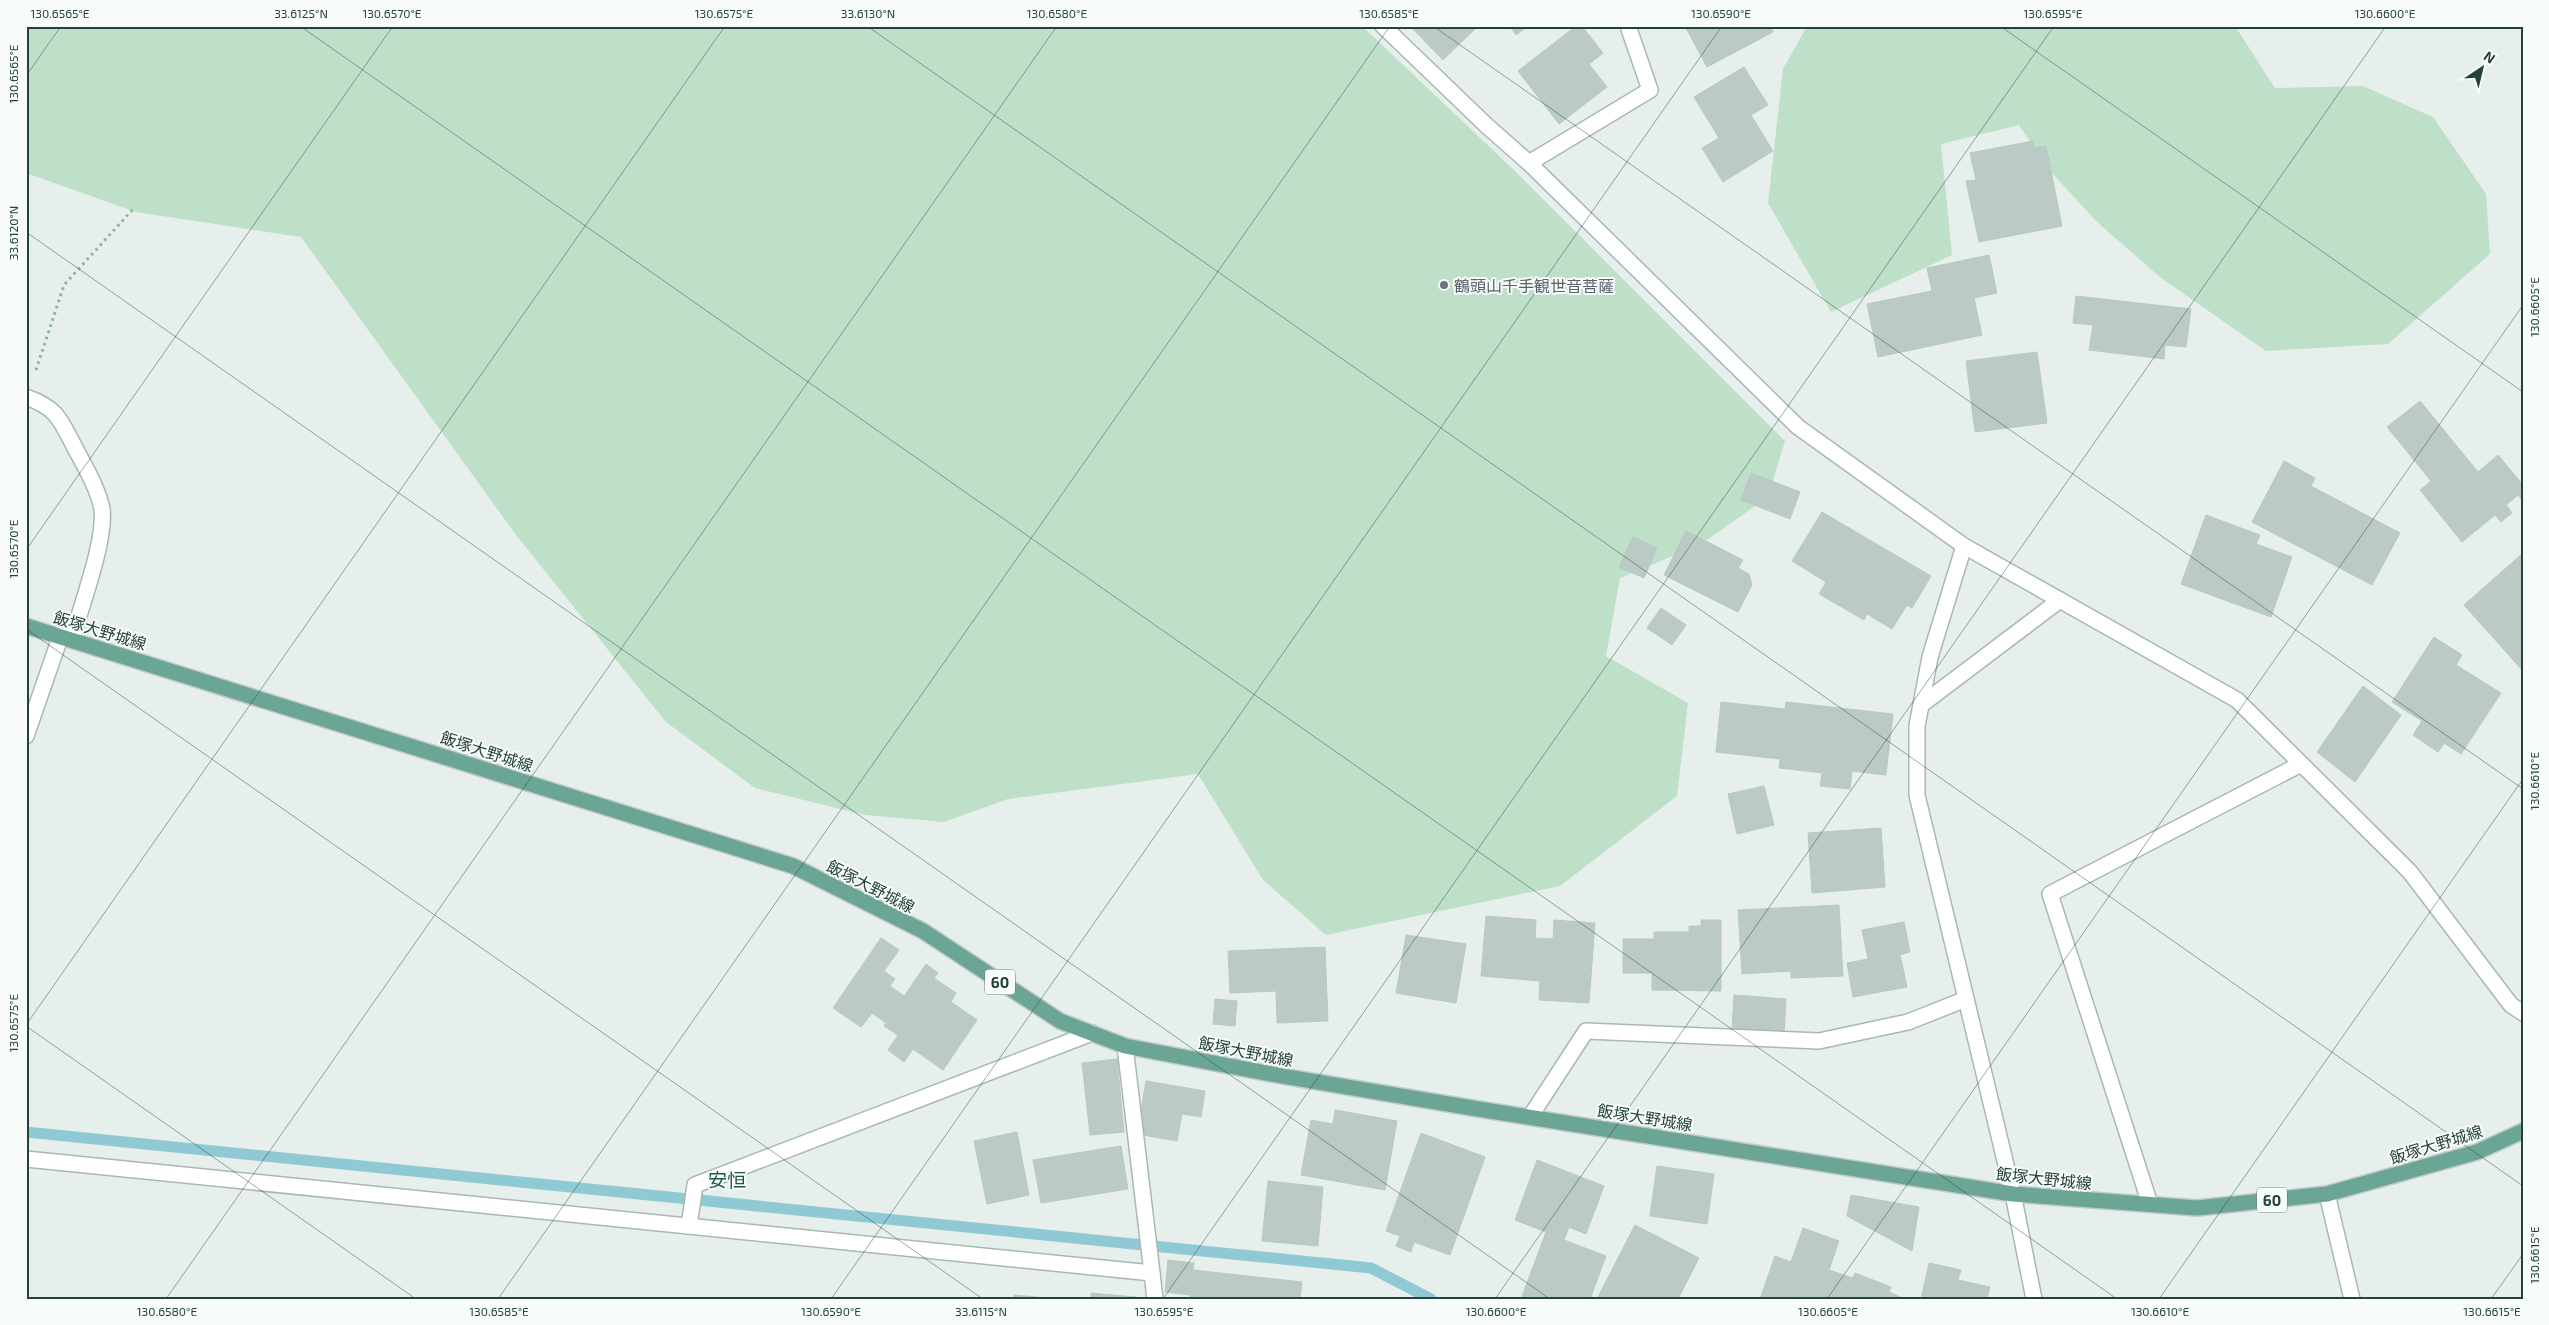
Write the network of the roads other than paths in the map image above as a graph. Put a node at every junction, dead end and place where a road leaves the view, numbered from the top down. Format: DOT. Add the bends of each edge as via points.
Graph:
graph roads {
  1 [pos="1383,26"];
  2 [pos="1628,26"];
  3 [pos="1529,163"];
  4 [pos="26,397"];
  5 [pos="1964,546"];
  6 [pos="2060,600"];
  7 [pos="26,626"];
  8 [pos="66,637"];
  9 [pos="1922,705"];
  10 [pos="26,736"];
  11 [pos="2301,764"];
  12 [pos="1966,999"];
  13 [pos="2523,1013"];
  14 [pos="1092,1033"];
  15 [pos="1125,1046"];
  16 [pos="1530,1117"];
  17 [pos="2523,1131"];
  18 [pos="26,1159"];
  19 [pos="2013,1194"];
  20 [pos="2327,1194"];
  21 [pos="2150,1204"];
  22 [pos="689,1226"];
  23 [pos="1152,1273"];
  24 [pos="2030,1279"];
  25 [pos="1155,1299"];
  26 [pos="2021,1299"];
  27 [pos="2034,1299"];
  28 [pos="2352,1299"];
  1 -- 3 [label="street"];
  2 -- 3 [label="street" via="1650,90"];
  3 -- 5 [label="street" via="1798,427"];
  4 -- 8 [label="street" via="46,404 58,414 102,508 102,533"];
  5 -- 6 [label="street"];
  5 -- 9 [label="street" via="1930,657"];
  6 -- 9 [label="street"];
  6 -- 11 [label="street" via="2237,700"];
  7 -- 8 [label="main road, 飯塚大野城線 / 60"];
  8 -- 10 [label="street"];
  8 -- 14 [label="main road, 飯塚大野城線 / 60" via="793,866 923,931 1060,1021"];
  9 -- 12 [label="street" via="1917,726 1918,795"];
  11 -- 13 [label="street" via="2410,872 2511,1005"];
  11 -- 21 [label="street" via="2050,894"];
  12 -- 16 [label="street" via="1908,1022 1819,1041 1586,1031"];
  12 -- 19 [label="street"];
  14 -- 15 [label="main road, 飯塚大野城線 / 60"];
  14 -- 22 [label="street" via="695,1184"];
  15 -- 16 [label="main road, 飯塚大野城線 / 60"];
  15 -- 23 [label="street"];
  16 -- 19 [label="main road, 飯塚大野城線 / 60"];
  17 -- 20 [label="main road, 飯塚大野城線 / 60" via="2477,1152"];
  18 -- 22 [label="street"];
  19 -- 21 [label="main road, 飯塚大野城線 / 60"];
  19 -- 24 [label="street"];
  20 -- 21 [label="main road, 飯塚大野城線 / 60" via="2197,1208"];
  20 -- 28 [label="street"];
  22 -- 23 [label="street"];
  23 -- 25 [label="street"];
  24 -- 26 [label="street"];
  24 -- 27 [label="street"];
}
